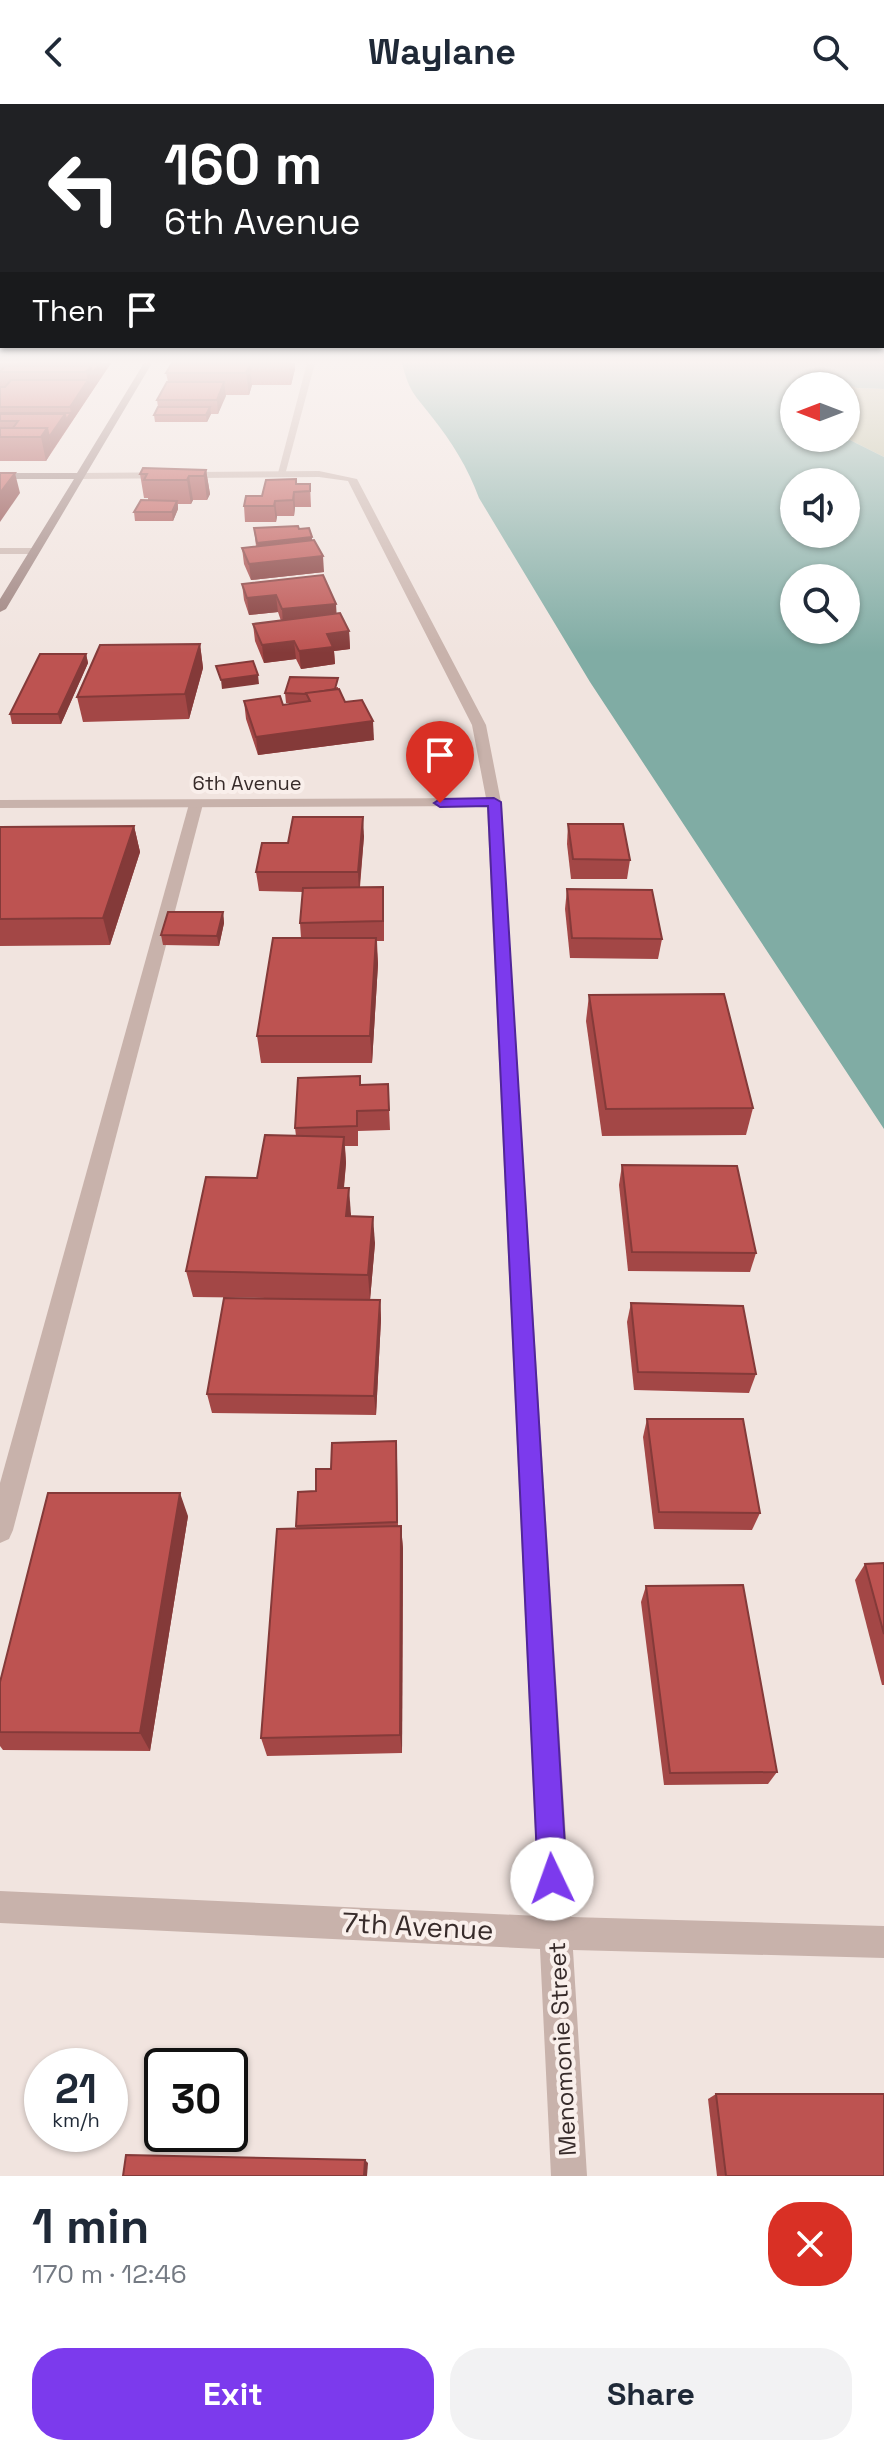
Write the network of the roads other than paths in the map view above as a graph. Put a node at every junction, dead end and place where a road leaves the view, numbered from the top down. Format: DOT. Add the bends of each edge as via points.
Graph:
graph roads {
  1 [pos="90,460"];
  2 [pos="284,460"];
  3 [pos="280,475"];
  4 [pos="0,476"];
  5 [pos="80,476"];
  6 [pos="0,551"];
  7 [pos="35,551"];
  8 [pos="0,609"];
  9 [pos="494,802"];
  10 [pos="0,804"];
  11 [pos="196,804"];
  12 [pos="0,1530"];
  13 [pos="0,1907"];
  14 [pos="555,1933"];
  15 [pos="884,1942"];
  16 [pos="569,2176"];
  1 -- 5 [label="main road"];
  2 -- 3 [label="street"];
  3 -- 5 [label="street"];
  3 -- 9 [label="street, Menomonie Street" via="341,476 357,486 479,725"];
  4 -- 5 [label="main road"];
  5 -- 7 [label="main road"];
  6 -- 7 [label="street"];
  7 -- 8 [label="main road"];
  9 -- 11 [label="street, 6th Avenue"];
  9 -- 14 [label="street, Menomonie Street"];
  10 -- 11 [label="street, 6th Avenue"];
  11 -- 12 [label="street"];
  13 -- 14 [label="street, 7th Avenue"];
  14 -- 15 [label="street, 7th Avenue"];
  14 -- 16 [label="street, Menomonie Street"];
}
